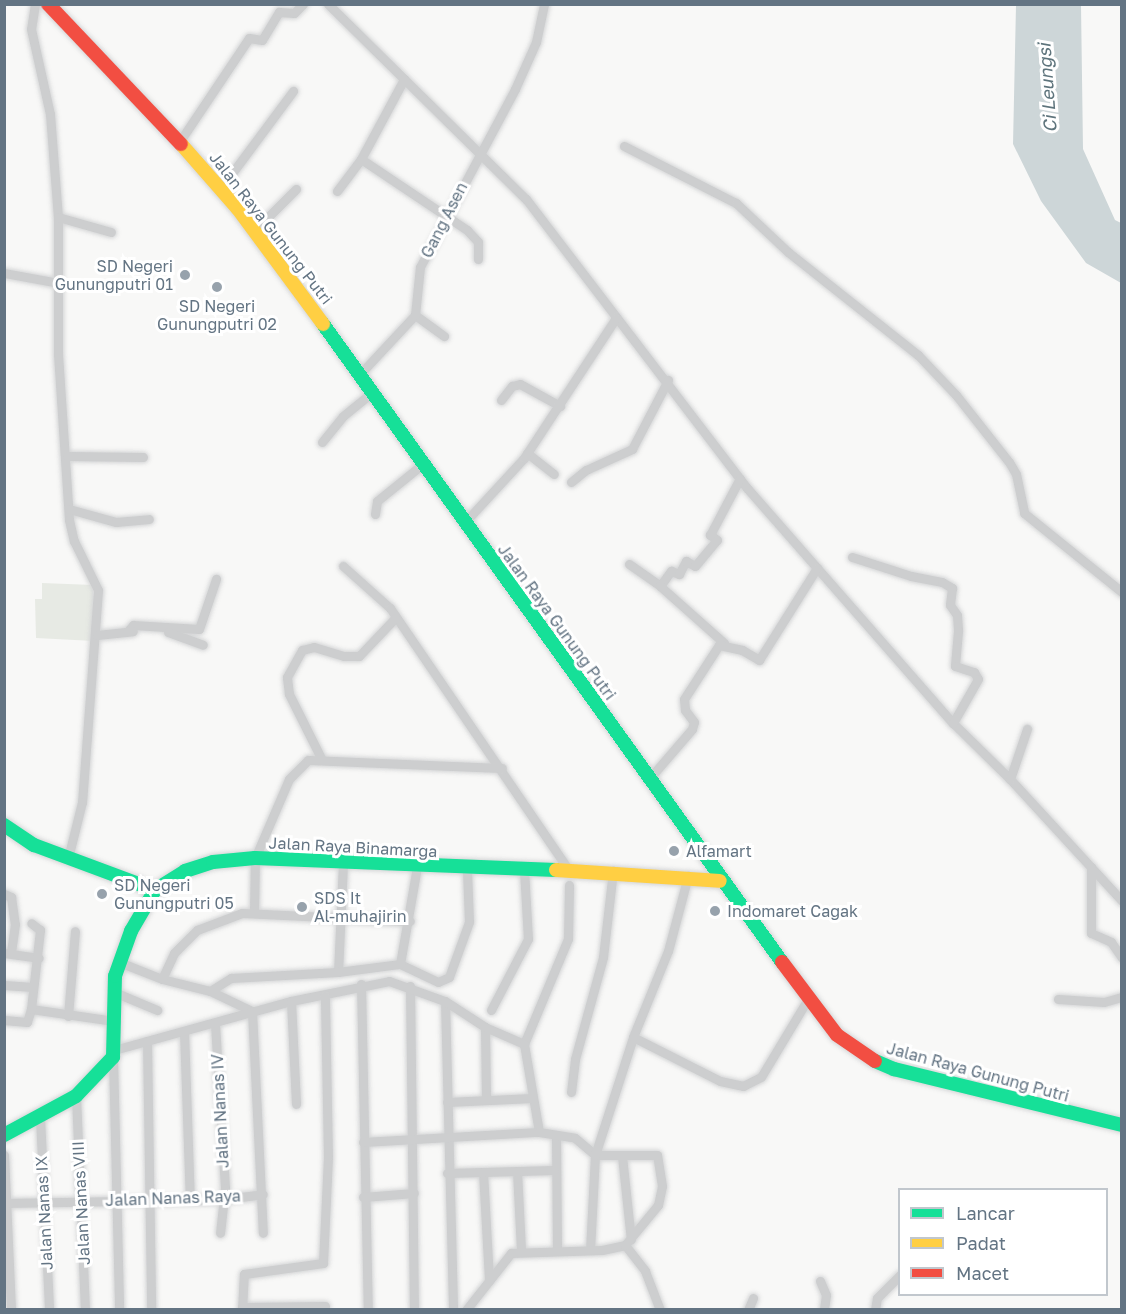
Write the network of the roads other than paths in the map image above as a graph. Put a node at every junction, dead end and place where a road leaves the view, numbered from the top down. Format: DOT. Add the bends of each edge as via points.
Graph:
graph roads {
  1 [pos="35,4"];
  2 [pos="48,4"];
  3 [pos="303,4"];
  4 [pos="328,4"];
  5 [pos="544,4"];
  6 [pos="404,78"];
  7 [pos="293,91"];
  8 [pos="180,141"];
  9 [pos="624,146"];
  10 [pos="478,155"];
  11 [pos="361,159"];
  12 [pos="221,188"];
  13 [pos="296,189"];
  14 [pos="337,191"];
  15 [pos="445,216"];
  16 [pos="58,217"];
  17 [pos="255,230"];
  18 [pos="111,232"];
  19 [pos="478,259"];
  20 [pos="4,273"];
  21 [pos="59,283"];
  22 [pos="414,315"];
  23 [pos="616,318"];
  24 [pos="444,336"];
  25 [pos="360,374"];
  26 [pos="668,380"];
  27 [pos="373,392"];
  28 [pos="501,400"];
  29 [pos="560,406"];
  30 [pos="322,442"];
  31 [pos="527,453"];
  32 [pos="67,456"];
  33 [pos="143,457"];
  34 [pos="424,463"];
  35 [pos="554,474"];
  36 [pos="740,478"];
  37 [pos="571,482"];
  38 [pos="69,509"];
  39 [pos="375,514"];
  40 [pos="149,519"];
  41 [pos="465,522"];
  42 [pos="852,557"];
  43 [pos="629,564"];
  44 [pos="343,566"];
  45 [pos="817,568"];
  46 [pos="216,579"];
  47 [pos="660,586"];
  48 [pos="1122,592"];
  49 [pos="395,618"];
  50 [pos="128,631"];
  51 [pos="97,635"];
  52 [pos="724,643"];
  53 [pos="203,645"];
  54 [pos="953,723"];
  55 [pos="1027,729"];
  56 [pos="321,758"];
  57 [pos="502,768"];
  58 [pos="649,779"];
  59 [pos="1010,779"];
  60 [pos="4,825"];
  61 [pos="68,858"];
  62 [pos="255,858"];
  63 [pos="343,863"];
  64 [pos="417,867"];
  65 [pos="1091,867"];
  66 [pos="467,869"];
  67 [pos="524,869"];
  68 [pos="569,870"];
  69 [pos="613,871"];
  70 [pos="688,876"];
  71 [pos="720,881"];
  72 [pos="569,885"];
  73 [pos="155,890"];
  74 [pos="4,894"];
  75 [pos="1122,901"];
  76 [pos="254,913"];
  77 [pos="340,917"];
  78 [pos="410,921"];
  79 [pos="4,922"];
  80 [pos="31,923"];
  81 [pos="15,924"];
  82 [pos="75,931"];
  83 [pos="8,953"];
  84 [pos="39,958"];
  85 [pos="1122,958"];
  86 [pos="119,962"];
  87 [pos="400,964"];
  88 [pos="338,972"];
  89 [pos="162,979"];
  90 [pos="361,984"];
  91 [pos="4,985"];
  92 [pos="410,986"];
  93 [pos="33,987"];
  94 [pos="210,991"];
  95 [pos="114,992"];
  96 [pos="325,994"];
  97 [pos="809,997"];
  98 [pos="1122,997"];
  99 [pos="1058,999"];
  100 [pos="291,1000"];
  101 [pos="445,1000"];
  102 [pos="31,1009"];
  103 [pos="157,1010"];
  104 [pos="491,1010"];
  105 [pos="252,1011"];
  106 [pos="68,1016"];
  107 [pos="4,1020"];
  108 [pos="114,1021"];
  109 [pos="215,1024"];
  110 [pos="485,1027"];
  111 [pos="184,1030"];
  112 [pos="633,1037"];
  113 [pos="147,1041"];
  114 [pos="524,1044"];
  115 [pos="113,1053"];
  116 [pos="571,1092"];
  117 [pos="76,1096"];
  118 [pos="486,1098"];
  119 [pos="533,1098"];
  120 [pos="447,1102"];
  121 [pos="296,1104"];
  122 [pos="40,1117"];
  123 [pos="1122,1125"];
  124 [pos="540,1132"];
  125 [pos="4,1135"];
  126 [pos="446,1135"];
  127 [pos="556,1135"];
  128 [pos="414,1140"];
  129 [pos="363,1142"];
  130 [pos="4,1155"];
  131 [pos="595,1155"];
  132 [pos="622,1156"];
  133 [pos="554,1170"];
  134 [pos="517,1171"];
  135 [pos="483,1172"];
  136 [pos="447,1173"];
  137 [pos="414,1193"];
  138 [pos="262,1194"];
  139 [pos="363,1197"];
  140 [pos="152,1198"];
  141 [pos="190,1199"];
  142 [pos="224,1199"];
  143 [pos="116,1200"];
  144 [pos="81,1202"];
  145 [pos="6,1203"];
  146 [pos="44,1203"];
  147 [pos="7,1230"];
  148 [pos="220,1233"];
  149 [pos="263,1233"];
  150 [pos="628,1242"];
  151 [pos="557,1250"];
  152 [pos="590,1250"];
  153 [pos="520,1251"];
  154 [pos="898,1277"];
  155 [pos="820,1281"];
  156 [pos="489,1282"];
  157 [pos="753,1298"];
  158 [pos="325,1306"];
  159 [pos="242,1308"];
  160 [pos="4,1309"];
  161 [pos="11,1309"];
  162 [pos="49,1310"];
  163 [pos="85,1310"];
  164 [pos="119,1310"];
  165 [pos="151,1310"];
  166 [pos="368,1310"];
  167 [pos="414,1310"];
  168 [pos="453,1310"];
  169 [pos="466,1310"];
  170 [pos="660,1310"];
  171 [pos="748,1310"];
  172 [pos="824,1310"];
  173 [pos="875,1310"];
  1 -- 16 [label="street" via="31,29 50,114"];
  2 -- 8 [label="main road, Jalan Raya Gunung Putri"];
  3 -- 8 [label="street" via="293,14 279,12 262,40 249,38"];
  4 -- 6 [label="street"];
  5 -- 10 [label="street, Gang Asen" via="536,42"];
  6 -- 10 [label="street"];
  6 -- 11 [label="street"];
  7 -- 12 [label="street"];
  8 -- 12 [label="main road, Jalan Raya Gunung Putri"];
  9 -- 48 [label="street" via="736,203 788,252 918,355 956,395 1009,462 1024,513"];
  10 -- 15 [label="street, Gang Asen"];
  10 -- 23 [label="street" via="526,199"];
  11 -- 14 [label="street"];
  11 -- 15 [label="street"];
  12 -- 17 [label="main road, Jalan Raya Gunung Putri"];
  13 -- 17 [label="street"];
  15 -- 19 [label="street" via="476,240"];
  15 -- 22 [label="street, Gang Asen" via="420,267"];
  16 -- 18 [label="street"];
  16 -- 21 [label="street"];
  17 -- 25 [label="main road, Jalan Raya Gunung Putri"];
  20 -- 21 [label="street"];
  21 -- 32 [label="street" via="58,354"];
  22 -- 24 [label="street"];
  22 -- 25 [label="street"];
  23 -- 26 [label="street"];
  23 -- 29 [label="street"];
  25 -- 27 [label="main road, Jalan Raya Gunung Putri"];
  26 -- 36 [label="street"];
  26 -- 37 [label="street" via="632,449 586,470"];
  27 -- 30 [label="street" via="343,416"];
  27 -- 34 [label="main road, Jalan Raya Gunung Putri"];
  28 -- 29 [label="street" via="512,386 520,384"];
  29 -- 31 [label="street"];
  31 -- 35 [label="street"];
  31 -- 41 [label="street"];
  32 -- 33 [label="street"];
  32 -- 38 [label="street"];
  34 -- 39 [label="street" via="377,501"];
  34 -- 41 [label="main road, Jalan Raya Gunung Putri"];
  36 -- 45 [label="street"];
  36 -- 47 [label="street" via="712,530 710,535 717,540 704,559 695,566 686,561 679,574 671,571"];
  38 -- 40 [label="street" via="116,522"];
  38 -- 51 [label="street" via="74,541 98,590"];
  41 -- 58 [label="main road, Jalan Raya Gunung Putri"];
  42 -- 54 [label="street" via="952,588 950,605 957,615 958,631 955,666 974,672 978,679"];
  43 -- 47 [label="street"];
  44 -- 49 [label="street" via="384,600"];
  45 -- 52 [label="street" via="759,660"];
  45 -- 54 [label="street"];
  46 -- 50 [label="street" via="199,629 133,625"];
  47 -- 52 [label="street"];
  49 -- 56 [label="street" via="359,656 314,647 302,650 287,677 289,694"];
  49 -- 57 [label="street"];
  50 -- 51 [label="street"];
  50 -- 53 [label="street" via="175,633"];
  51 -- 61 [label="street" via="82,802"];
  52 -- 58 [label="street" via="684,699 685,710 694,722 692,729"];
  54 -- 59 [label="street"];
  55 -- 59 [label="street"];
  56 -- 57 [label="street"];
  56 -- 62 [label="street" via="297,767"];
  57 -- 68 [label="street"];
  58 -- 71 [label="main road, Jalan Raya Gunung Putri"];
  59 -- 65 [label="street"];
  60 -- 61 [label="main road" via="34,844"];
  61 -- 73 [label="main road"];
  62 -- 63 [label="main road, Jalan Raya Binamarga"];
  62 -- 73 [label="main road, Jalan Raya Binamarga" via="200,865"];
  62 -- 76 [label="street"];
  63 -- 64 [label="main road, Jalan Raya Binamarga"];
  63 -- 77 [label="street"];
  64 -- 66 [label="main road, Jalan Raya Binamarga"];
  64 -- 78 [label="street"];
  65 -- 75 [label="street"];
  65 -- 85 [label="street" via="1092,935 1111,942"];
  66 -- 67 [label="main road, Jalan Raya Binamarga"];
  66 -- 87 [label="street" via="469,922 448,977 438,982"];
  67 -- 68 [label="main road, Jalan Raya Binamarga"];
  67 -- 104 [label="street" via="528,939"];
  68 -- 69 [label="main road, Jalan Raya Binamarga"];
  69 -- 70 [label="main road, Jalan Raya Binamarga"];
  69 -- 116 [label="street" via="603,957 574,1059"];
  70 -- 71 [label="main road, Jalan Raya Binamarga"];
  70 -- 112 [label="street" via="668,951"];
  71 -- 97 [label="main road, Jalan Raya Gunung Putri"];
  72 -- 114 [label="street" via="565,947"];
  73 -- 86 [label="main road" via="140,912"];
  74 -- 81 [label="street" via="11,897"];
  76 -- 77 [label="street"];
  76 -- 89 [label="street" via="217,920 197,930 174,953"];
  77 -- 78 [label="street"];
  77 -- 88 [label="street"];
  78 -- 87 [label="street"];
  79 -- 81 [label="street"];
  80 -- 84 [label="street" via="40,930"];
  81 -- 83 [label="street"];
  82 -- 106 [label="street"];
  83 -- 84 [label="street"];
  84 -- 93 [label="street"];
  86 -- 89 [label="street"];
  86 -- 95 [label="main road"];
  87 -- 88 [label="street"];
  88 -- 94 [label="street" via="231,978"];
  89 -- 94 [label="street"];
  90 -- 92 [label="street" via="389,981"];
  90 -- 96 [label="street"];
  90 -- 129 [label="street"];
  91 -- 93 [label="street"];
  92 -- 101 [label="street"];
  92 -- 128 [label="street"];
  93 -- 102 [label="street"];
  94 -- 105 [label="street"];
  95 -- 103 [label="street"];
  95 -- 108 [label="main road"];
  96 -- 100 [label="street"];
  96 -- 159 [label="street" via="328,1157 324,1263 247,1273 243,1277"];
  97 -- 112 [label="street" via="762,1077 743,1086 720,1081"];
  97 -- 123 [label="main road, Jalan Raya Gunung Putri" via="843,1040 875,1062"];
  98 -- 99 [label="street" via="1104,1002"];
  100 -- 105 [label="street"];
  100 -- 121 [label="street"];
  101 -- 110 [label="street"];
  101 -- 120 [label="street"];
  102 -- 106 [label="street"];
  102 -- 107 [label="street" via="27,1022"];
  105 -- 109 [label="street"];
  105 -- 138 [label="street, Jalan Nanas Raya"];
  106 -- 108 [label="street"];
  108 -- 115 [label="main road"];
  109 -- 111 [label="street"];
  109 -- 142 [label="street, Jalan Nanas IV"];
  110 -- 114 [label="street"];
  110 -- 118 [label="street"];
  111 -- 113 [label="street"];
  111 -- 141 [label="street"];
  112 -- 131 [label="street"];
  113 -- 115 [label="street"];
  113 -- 140 [label="street"];
  114 -- 119 [label="street"];
  115 -- 117 [label="main road" via="102,1072"];
  115 -- 143 [label="street"];
  117 -- 122 [label="main road"];
  117 -- 144 [label="street, Jalan Nanas VIII"];
  118 -- 119 [label="street"];
  118 -- 120 [label="street"];
  119 -- 124 [label="street"];
  120 -- 126 [label="street"];
  122 -- 125 [label="main road"];
  122 -- 146 [label="street, Jalan Nanas IX"];
  124 -- 126 [label="street"];
  124 -- 127 [label="street"];
  126 -- 128 [label="street"];
  126 -- 136 [label="street"];
  127 -- 131 [label="street" via="575,1138"];
  127 -- 133 [label="street"];
  128 -- 129 [label="street"];
  128 -- 137 [label="street"];
  129 -- 139 [label="street"];
  130 -- 145 [label="street"];
  131 -- 132 [label="street"];
  131 -- 152 [label="street"];
  132 -- 150 [label="street"];
  132 -- 150 [label="street" via="650,1154 660,1160 661,1198"];
  133 -- 134 [label="street"];
  133 -- 151 [label="street"];
  134 -- 135 [label="street"];
  134 -- 153 [label="street"];
  135 -- 136 [label="street"];
  135 -- 156 [label="street"];
  136 -- 168 [label="street"];
  137 -- 139 [label="street"];
  137 -- 167 [label="street"];
  138 -- 142 [label="street, Jalan Nanas Raya"];
  138 -- 149 [label="street"];
  139 -- 166 [label="street"];
  140 -- 141 [label="street, Jalan Nanas Raya"];
  140 -- 143 [label="street, Jalan Nanas Raya"];
  140 -- 165 [label="street"];
  141 -- 142 [label="street, Jalan Nanas Raya"];
  142 -- 148 [label="street, Jalan Nanas IV"];
  143 -- 144 [label="street, Jalan Nanas Raya"];
  143 -- 164 [label="street"];
  144 -- 146 [label="street, Jalan Nanas Raya"];
  144 -- 163 [label="street, Jalan Nanas VIII"];
  145 -- 146 [label="street, Jalan Nanas Raya"];
  145 -- 147 [label="street"];
  146 -- 162 [label="street, Jalan Nanas IX"];
  147 -- 161 [label="street"];
  150 -- 152 [label="street"];
  150 -- 170 [label="street" via="645,1271"];
  151 -- 152 [label="street"];
  151 -- 153 [label="street"];
  153 -- 156 [label="street" via="504,1258"];
  154 -- 173 [label="street" via="877,1298"];
  155 -- 172 [label="street" via="826,1295"];
  156 -- 169 [label="street"];
  157 -- 171 [label="street"];
  158 -- 159 [label="street"];
  160 -- 161 [label="street"];
}
